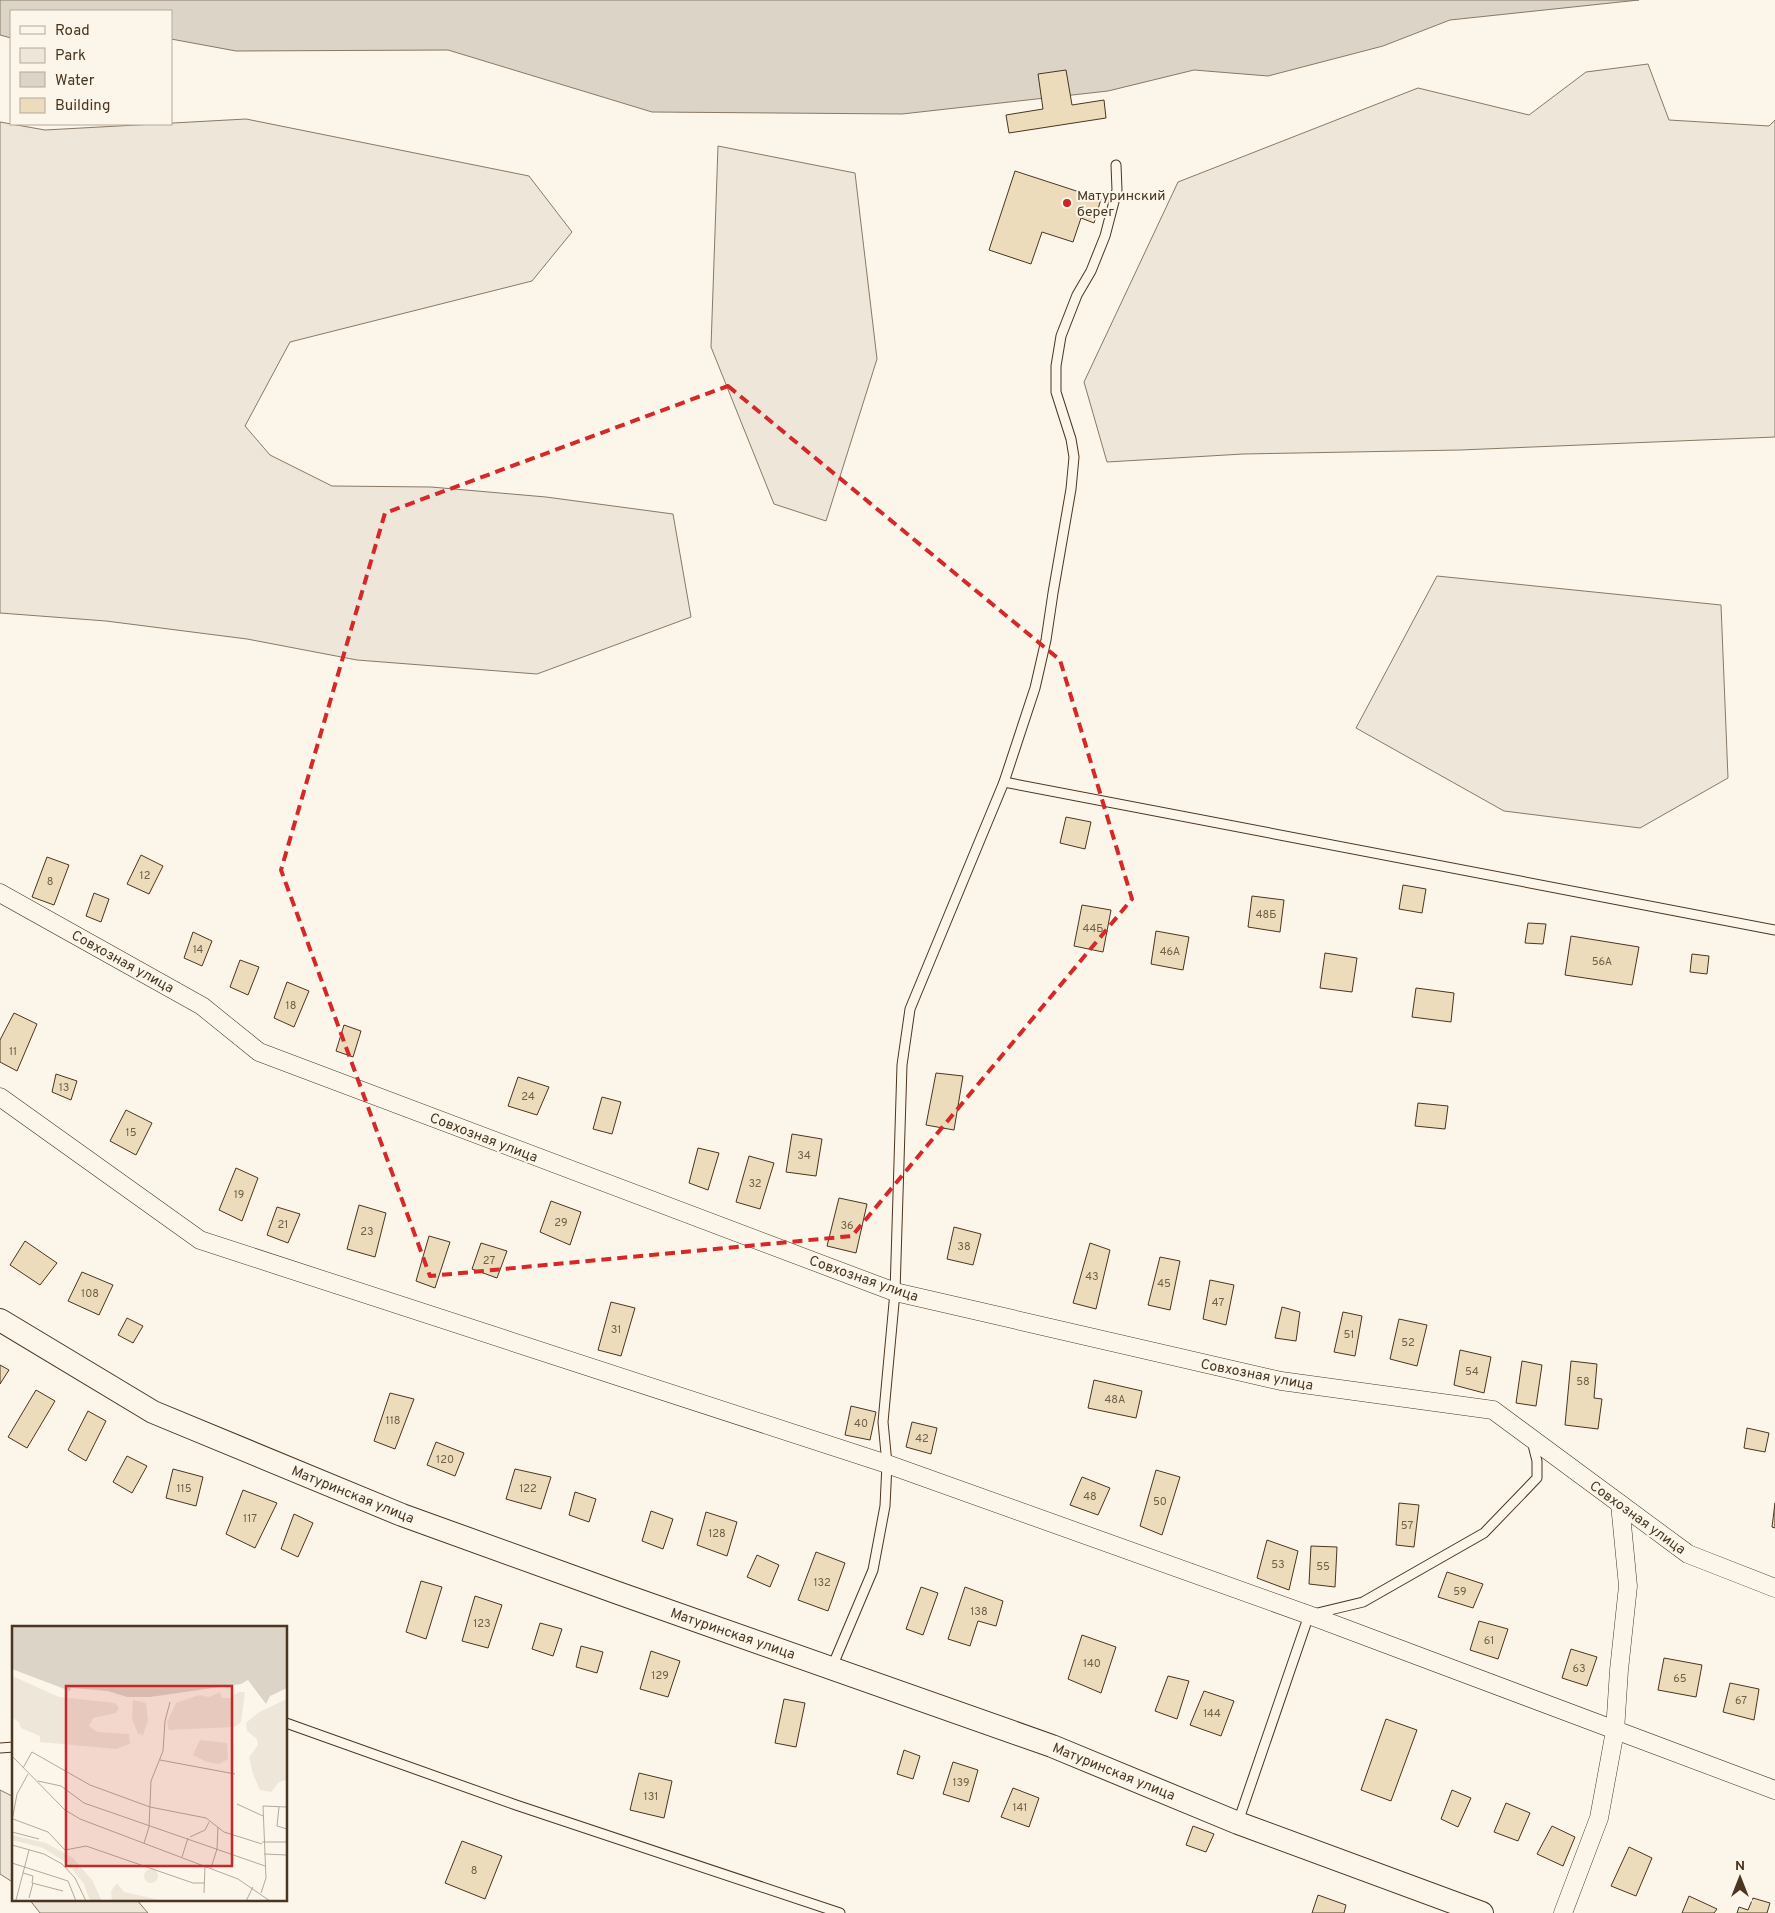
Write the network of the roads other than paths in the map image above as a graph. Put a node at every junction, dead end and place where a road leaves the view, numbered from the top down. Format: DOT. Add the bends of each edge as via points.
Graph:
graph roads {
  1 [pos="1116,165"];
  2 [pos="1004,782"];
  3 [pos="0,893"];
  4 [pos="1775,930"];
  5 [pos="0,1097"];
  6 [pos="895,1292"];
  7 [pos="0,1320"];
  8 [pos="1531,1438"];
  9 [pos="887,1464"];
  10 [pos="1620,1504"];
  11 [pos="1775,1588"];
  12 [pos="1310,1615"];
  13 [pos="832,1667"];
  14 [pos="288,1724"];
  15 [pos="1615,1731"];
  16 [pos="1775,1790"];
  17 [pos="1238,1823"];
  18 [pos="840,1913"];
  19 [pos="1482,1913"];
  20 [pos="1563,1913"];
  1 -- 2 [label="lane" via="1117,190 1105,236 1061,336 1056,392 1074,457 1071,489 1046,640 1035,688"];
  2 -- 4 [label="lane"];
  2 -- 6 [label="lane" via="910,1009 902,1065"];
  3 -- 6 [label="street, Совхозная улица" via="202,1006 259,1052"];
  5 -- 9 [label="street" via="200,1240"];
  6 -- 8 [label="street, Совхозная улица" via="1281,1381 1494,1410"];
  6 -- 9 [label="lane" via="883,1422"];
  7 -- 13 [label="street, Матуринская улица" via="153,1412 402,1515"];
  8 -- 10 [label="street, Совхозная улица"];
  8 -- 12 [label="lane" via="1537,1461 1537,1478 1484,1533 1364,1602"];
  9 -- 12 [label="street"];
  9 -- 13 [label="lane" via="885,1506 873,1570"];
  10 -- 11 [label="street, Совхозная улица" via="1688,1554"];
  10 -- 15 [label="street" via="1628,1586"];
  12 -- 15 [label="street"];
  12 -- 17 [label="lane"];
  13 -- 17 [label="street, Матуринская улица" via="1052,1746"];
  14 -- 18 [label="lane" via="516,1805"];
  15 -- 16 [label="street"];
  15 -- 20 [label="street" via="1599,1818"];
  17 -- 19 [label="street, Матуринская улица"];
}
